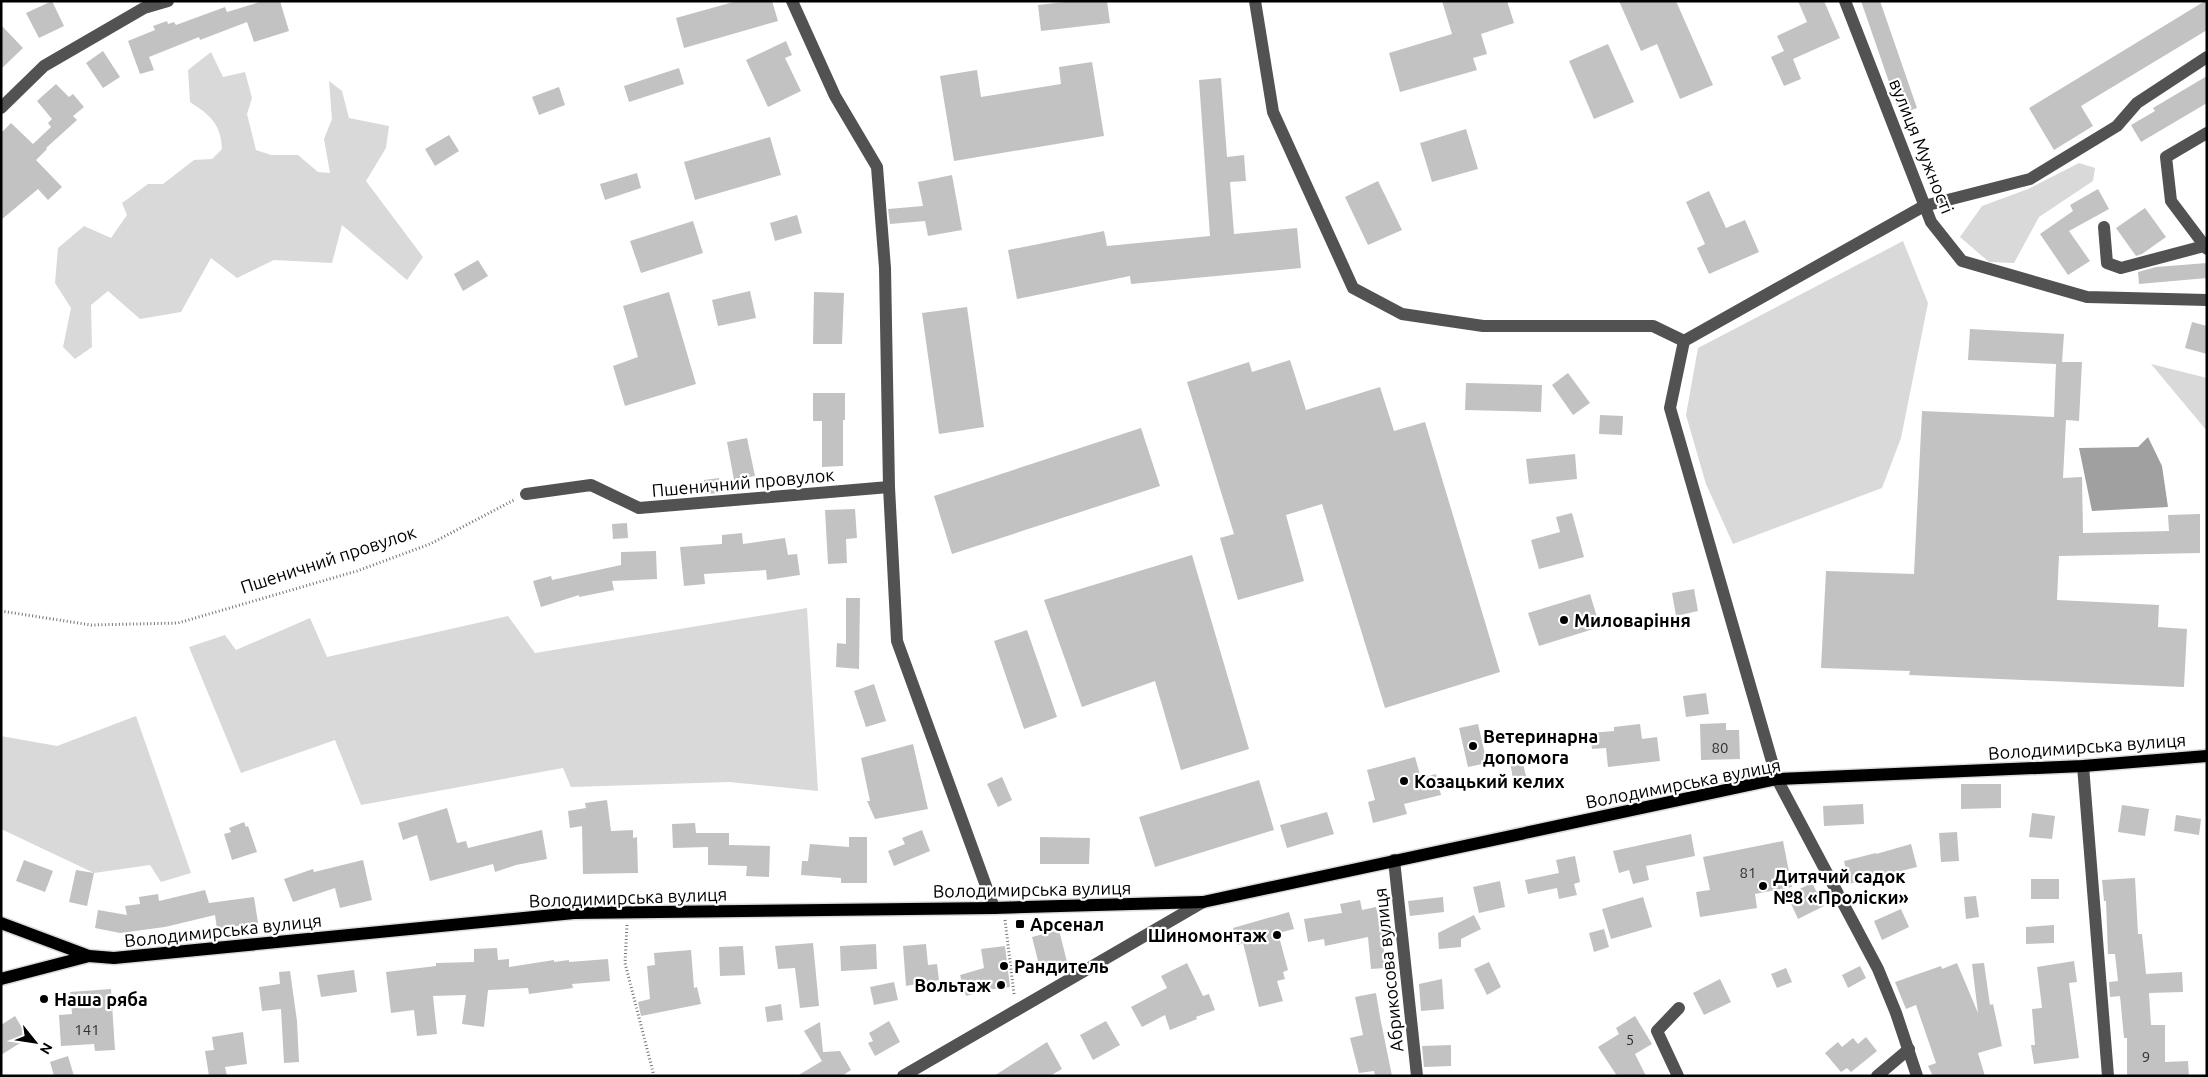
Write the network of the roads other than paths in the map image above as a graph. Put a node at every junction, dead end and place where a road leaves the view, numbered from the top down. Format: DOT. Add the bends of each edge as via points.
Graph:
graph roads {
  1 [pos="168,1"];
  2 [pos="792,1"];
  3 [pos="1255,1"];
  4 [pos="1845,1"];
  5 [pos="2207,57"];
  6 [pos="1,108"];
  7 [pos="2207,133"];
  8 [pos="1924,206"];
  9 [pos="2104,227"];
  10 [pos="2206,248"];
  11 [pos="2207,300"];
  12 [pos="1684,341"];
  13 [pos="889,487"];
  14 [pos="526,494"];
  15 [pos="2207,756"];
  16 [pos="2083,766"];
  17 [pos="1777,779"];
  18 [pos="1394,860"];
  19 [pos="1203,902"];
  20 [pos="994,908"];
  21 [pos="1,922"];
  22 [pos="89,956"];
  23 [pos="1,979"];
  24 [pos="1679,1008"];
  25 [pos="1909,1049"];
  26 [pos="902,1076"];
  27 [pos="1416,1076"];
  28 [pos="1678,1076"];
  29 [pos="1878,1076"];
  30 [pos="1917,1076"];
  31 [pos="2108,1076"];
  1 -- 6 [label="street" via="144,8 44,66"];
  2 -- 13 [label="street" via="835,96 877,167 885,268"];
  3 -- 12 [label="street" via="1273,112 1353,288 1402,314 1483,326 1653,326"];
  4 -- 8 [label="street, вулиця Мужності"];
  5 -- 8 [label="street" via="2137,103 2117,126 2030,179"];
  7 -- 10 [label="street" via="2166,157 2171,201"];
  8 -- 11 [label="street, вулиця Мужності" via="1931,222 1962,261 2087,297"];
  8 -- 12 [label="street"];
  9 -- 10 [label="street" via="2107,263 2121,268"];
  12 -- 17 [label="street" via="1670,408"];
  13 -- 14 [label="street, Пшеничний провулок" via="639,508 591,485"];
  13 -- 20 [label="street" via="897,641"];
  15 -- 16 [label="main road, Володимирська вулиця"];
  16 -- 17 [label="main road, Володимирська вулиця"];
  16 -- 31 [label="street"];
  17 -- 18 [label="main road, Володимирська вулиця"];
  17 -- 25 [label="street" via="1878,969"];
  18 -- 19 [label="main road, Володимирська вулиця"];
  18 -- 27 [label="street, Абрикосова вулиця"];
  19 -- 20 [label="main road, Володимирська вулиця"];
  19 -- 26 [label="street, Володимирська вулиця"];
  20 -- 22 [label="main road, Володимирська вулиця" via="574,913 114,958"];
  21 -- 22 [label="main road, Володимирська вулиця"];
  22 -- 23 [label="main road"];
  24 -- 28 [label="street" via="1657,1032"];
  25 -- 29 [label="street"];
  25 -- 30 [label="street"];
}
